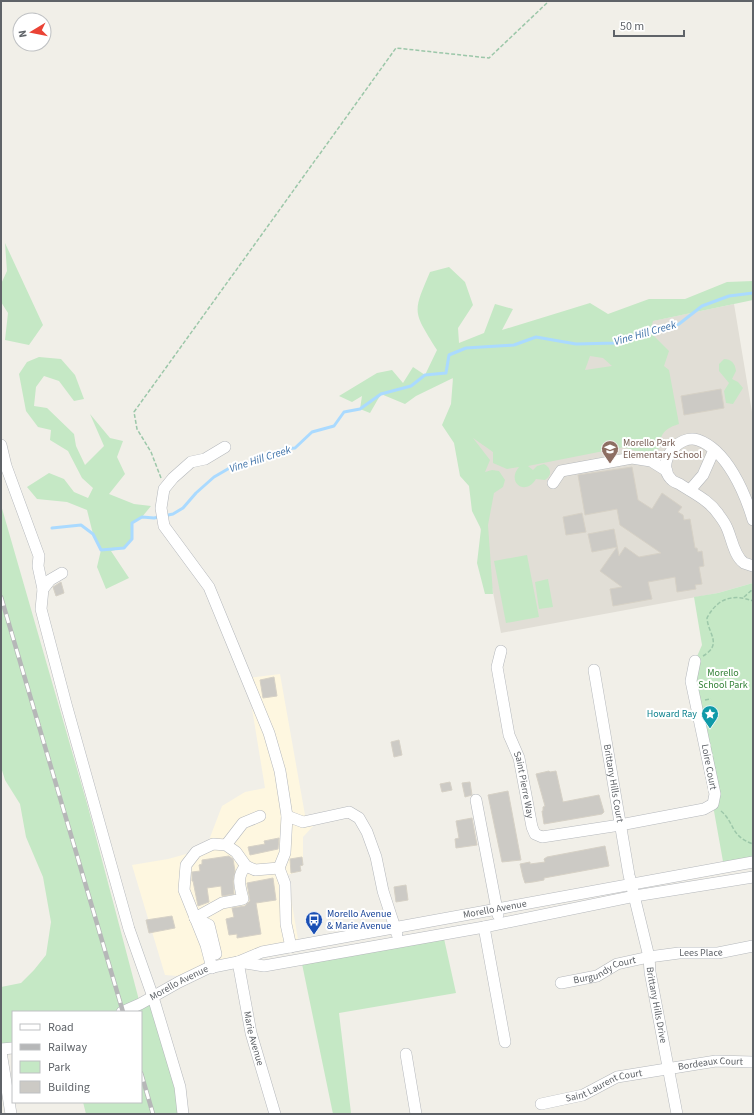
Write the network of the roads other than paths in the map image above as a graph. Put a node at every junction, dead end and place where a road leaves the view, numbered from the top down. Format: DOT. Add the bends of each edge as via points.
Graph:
graph roads {
  1 [pos="1,445"];
  2 [pos="225,447"];
  3 [pos="714,450"];
  4 [pos="667,471"];
  5 [pos="553,484"];
  6 [pos="690,490"];
  7 [pos="753,520"];
  8 [pos="753,566"];
  9 [pos="62,573"];
  10 [pos="43,590"];
  11 [pos="501,651"];
  12 [pos="695,661"];
  13 [pos="594,670"];
  14 [pos="476,800"];
  15 [pos="260,816"];
  16 [pos="287,816"];
  17 [pos="620,826"];
  18 [pos="226,845"];
  19 [pos="753,862"];
  20 [pos="246,866"];
  21 [pos="279,868"];
  22 [pos="753,876"];
  23 [pos="631,884"];
  24 [pos="635,896"];
  25 [pos="497,909"];
  26 [pos="195,918"];
  27 [pos="500,924"];
  28 [pos="484,927"];
  29 [pos="395,928"];
  30 [pos="399,942"];
  31 [pos="753,946"];
  32 [pos="291,947"];
  33 [pos="649,957"];
  34 [pos="238,962"];
  35 [pos="215,967"];
  36 [pos="561,984"];
  37 [pos="153,997"];
  38 [pos="124,1011"];
  39 [pos="505,1042"];
  40 [pos="12,1048"];
  41 [pos="1,1051"];
  42 [pos="406,1054"];
  43 [pos="753,1062"];
  44 [pos="668,1068"];
  45 [pos="541,1104"];
  46 [pos="11,1114"];
  47 [pos="183,1114"];
  48 [pos="275,1114"];
  49 [pos="416,1114"];
  50 [pos="677,1114"];
  1 -- 10 [label="street" via="6,466 39,556 38,566"];
  2 -- 16 [label="street" via="204,459 191,462 172,478 165,488 161,508 164,526 209,587 269,733 280,771"];
  3 -- 4 [label="street" via="697,440 686,440 675,446 669,454"];
  3 -- 6 [label="street" via="703,475"];
  3 -- 7 [label="street" via="721,455 733,473 749,505"];
  4 -- 5 [label="street" via="650,461 632,458 561,471"];
  4 -- 6 [label="street" via="670,479"];
  6 -- 8 [label="street" via="716,510 727,527 738,555 744,563"];
  9 -- 10 [label="street" via="50,580"];
  10 -- 37 [label="street" via="41,609 66,704 129,929"];
  11 -- 17 [label="street, Saint Pierre Way" via="497,668 510,734 519,758 532,827 536,834 554,837"];
  12 -- 17 [label="street, Loire Court" via="691,681 715,794 713,804 704,809"];
  13 -- 17 [label="street, Brittany Hills Court"];
  14 -- 25 [label="street"];
  15 -- 18 [label="street" via="243,822"];
  16 -- 21 [label="street" via="285,852"];
  16 -- 29 [label="street" via="304,822 349,812 359,818 376,857 383,891"];
  17 -- 23 [label="street, Brittany Hills Court"];
  18 -- 20 [label="street" via="236,852"];
  18 -- 26 [label="street" via="213,844 196,852 186,865 184,890"];
  19 -- 23 [label="street, Morello Avenue"];
  20 -- 21 [label="street" via="255,870"];
  20 -- 26 [label="street" via="239,879 243,899 222,903"];
  21 -- 32 [label="street" via="285,884 286,924"];
  22 -- 24 [label="street, Morello Avenue"];
  23 -- 24 [label="street, Brittany Hills Court"];
  23 -- 25 [label="street, Morello Avenue"];
  24 -- 27 [label="street, Morello Avenue"];
  24 -- 33 [label="street, Brittany Hills Drive"];
  25 -- 27 [label="street"];
  25 -- 29 [label="street, Morello Avenue"];
  26 -- 35 [label="street"];
  27 -- 28 [label="street, Morello Avenue"];
  28 -- 30 [label="street, Morello Avenue"];
  28 -- 39 [label="street"];
  29 -- 30 [label="street"];
  29 -- 32 [label="street, Morello Avenue"];
  30 -- 34 [label="street, Morello Avenue" via="264,966"];
  31 -- 33 [label="street, Lees Place" via="718,952"];
  32 -- 34 [label="street, Morello Avenue" via="262,952"];
  33 -- 36 [label="street, Burgundy Court" via="617,964 597,976"];
  33 -- 44 [label="street, Brittany Hills Drive"];
  34 -- 35 [label="street, Morello Avenue"];
  34 -- 48 [label="street, Marie Avenue" via="251,1033"];
  35 -- 37 [label="street, Morello Avenue" via="179,982"];
  37 -- 38 [label="street, Morello Avenue"];
  37 -- 47 [label="street" via="180,1087"];
  40 -- 41 [label="street"];
  41 -- 46 [label="street"];
  42 -- 49 [label="street"];
  43 -- 44 [label="street, Bordeaux Court" via="716,1061"];
  44 -- 45 [label="street, Saint Laurent Court" via="617,1077 583,1095"];
  44 -- 50 [label="street, Brittany Hills Drive"];
}
